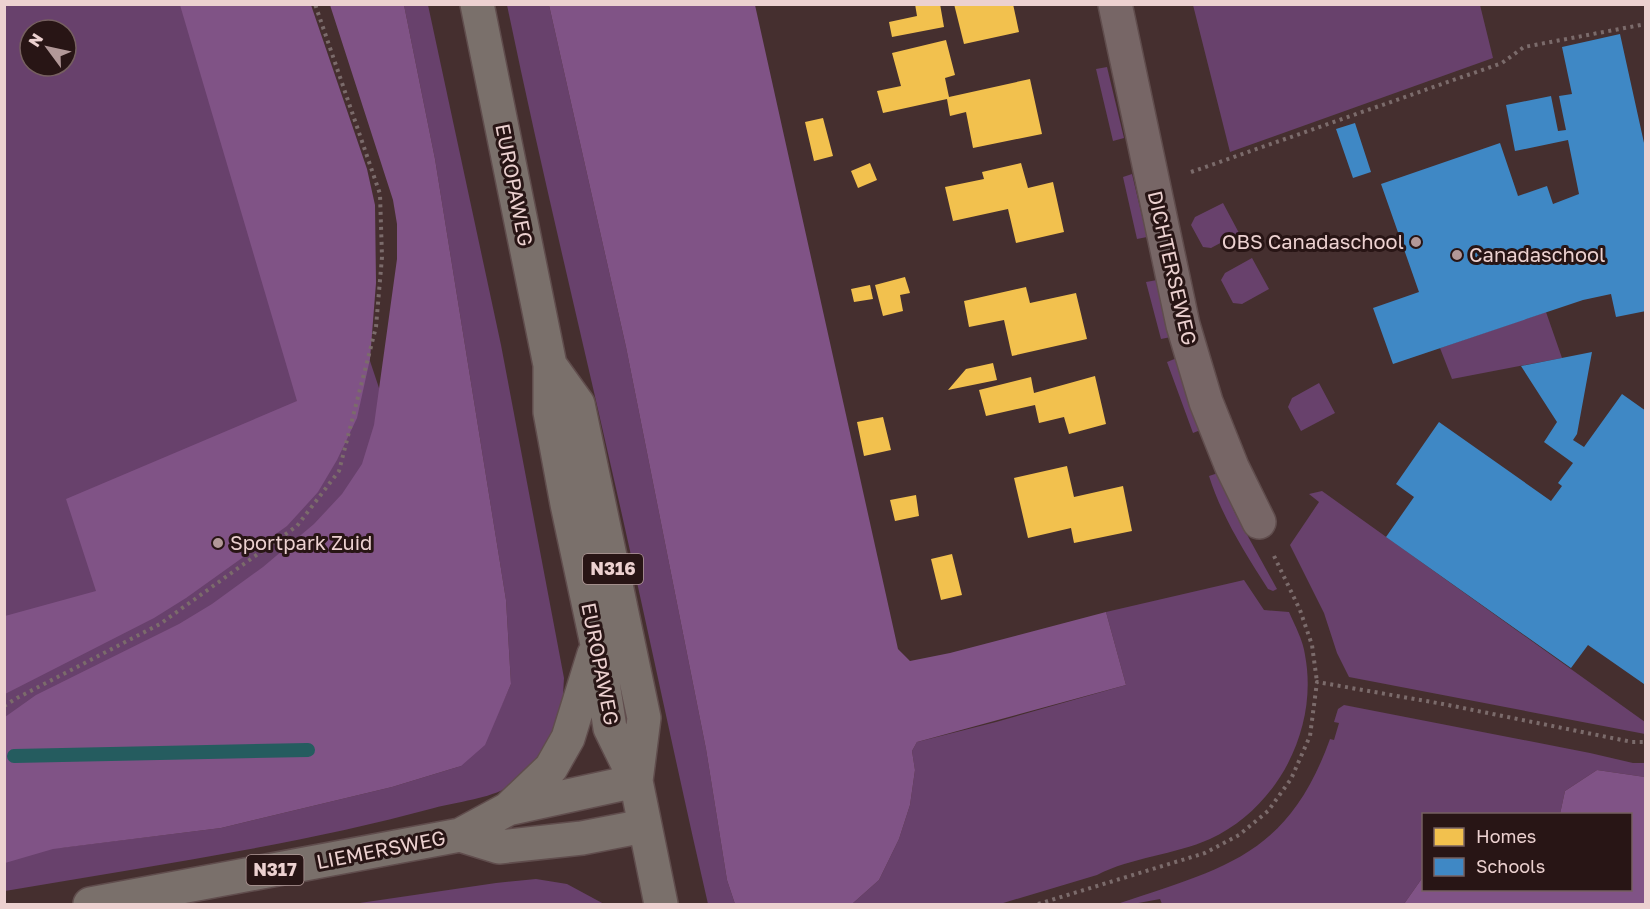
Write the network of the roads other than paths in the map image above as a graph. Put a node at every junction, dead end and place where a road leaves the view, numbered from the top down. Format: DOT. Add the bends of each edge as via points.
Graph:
graph roads {
  1 [pos="477,4"];
  2 [pos="1115,4"];
  3 [pos="550,365"];
  4 [pos="1259,522"];
  5 [pos="597,644"];
  6 [pos="636,781"];
  7 [pos="508,809"];
  8 [pos="644,826"];
  9 [pos="460,835"];
  10 [pos="90,904"];
  11 [pos="661,904"];
  1 -- 3 [label="main road, EUROPAWEG / N316"];
  2 -- 4 [label="street, DICHTERSEWEG" via="1183,325 1206,402"];
  3 -- 5 [label="main road, EUROPAWEG / N316" via="550,412"];
  3 -- 6 [label="main road, EUROPAWEG / N316" via="578,404 644,718"];
  5 -- 6 [label="main road, EUROPAWEG / N316" via="610,728"];
  5 -- 7 [label="main road" via="568,738 550,768"];
  6 -- 7 [label="main road, LIEMERSWEG / N317"];
  6 -- 8 [label="main road, EUROPAWEG / N316"];
  7 -- 9 [label="main road, LIEMERSWEG / N317"];
  8 -- 9 [label="main road, LIEMERSWEG / N317" via="499,847"];
  8 -- 11 [label="main road, EUROPAWEG / N316"];
  9 -- 10 [label="main road, LIEMERSWEG / N317"];
}
